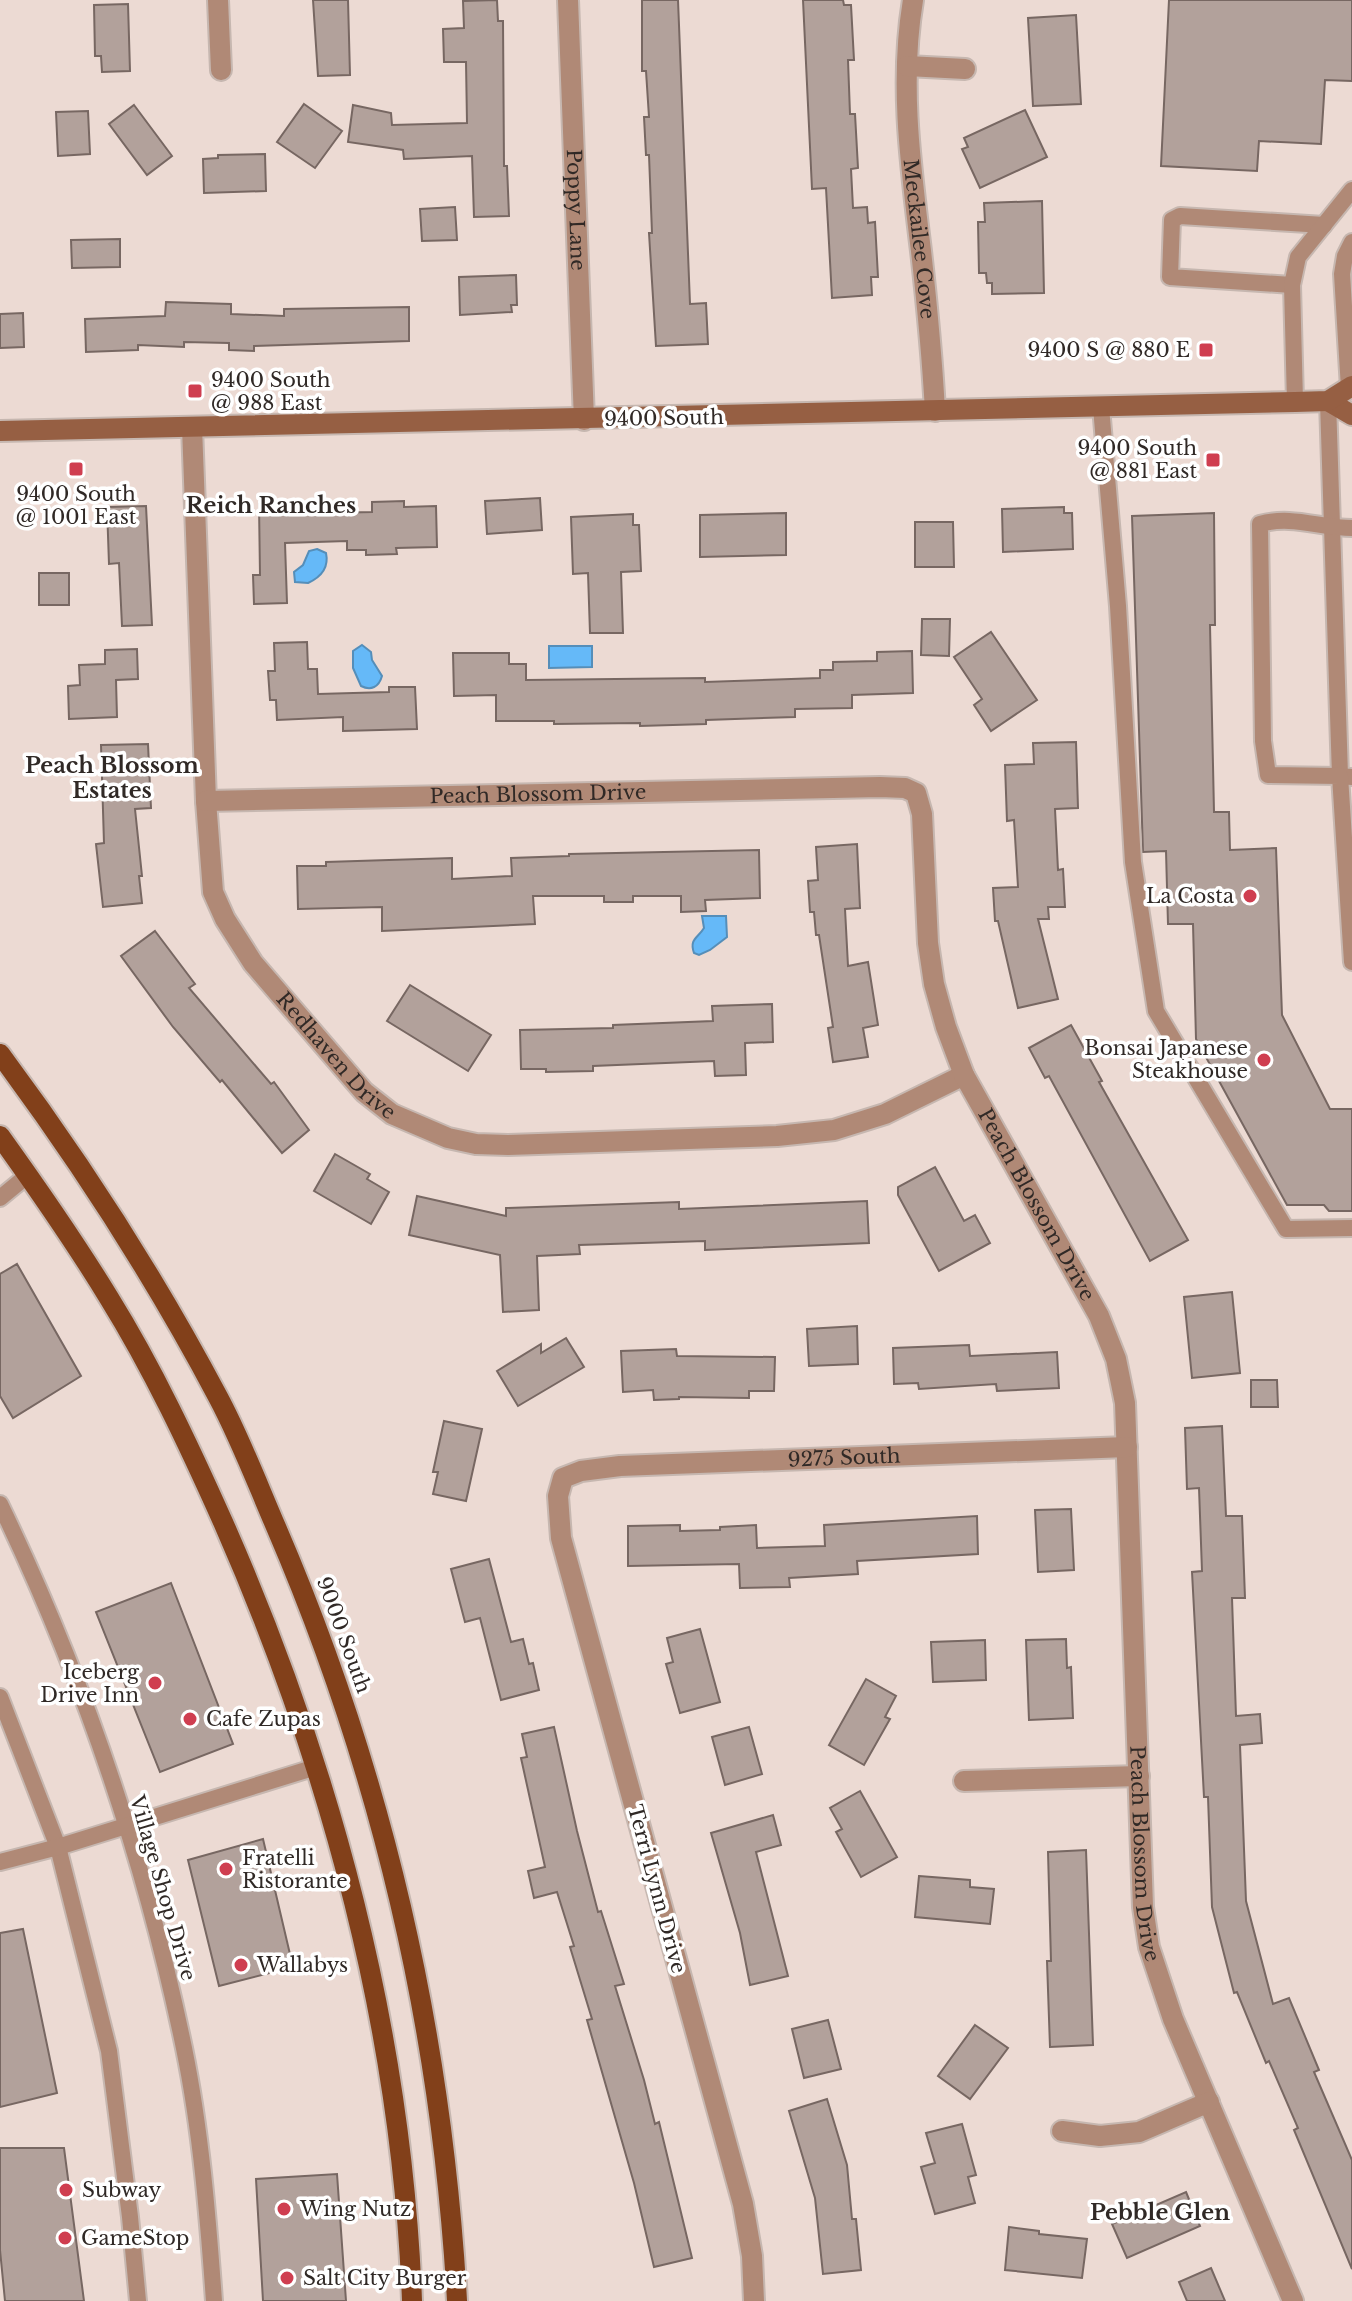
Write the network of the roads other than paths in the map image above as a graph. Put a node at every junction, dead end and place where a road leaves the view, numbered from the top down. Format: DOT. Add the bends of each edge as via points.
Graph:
graph roads {
  1 [pos="218,0"];
  2 [pos="568,0"];
  3 [pos="913,0"];
  4 [pos="907,66"];
  5 [pos="965,69"];
  6 [pos="221,70"];
  7 [pos="1352,190"];
  8 [pos="1324,225"];
  9 [pos="1352,242"];
  10 [pos="1292,285"];
  11 [pos="1350,387"];
  12 [pos="1328,401"];
  13 [pos="1295,402"];
  14 [pos="1101,407"];
  15 [pos="935,411"];
  16 [pos="1352,415"];
  17 [pos="584,420"];
  18 [pos="192,427"];
  19 [pos="0,431"];
  20 [pos="1332,528"];
  21 [pos="1352,528"];
  22 [pos="1346,777"];
  23 [pos="206,801"];
  24 [pos="1352,962"];
  25 [pos="0,1054"];
  26 [pos="964,1075"];
  27 [pos="0,1136"];
  28 [pos="28,1175"];
  29 [pos="0,1198"];
  30 [pos="1352,1228"];
  31 [pos="1127,1447"];
  32 [pos="563,1478"];
  33 [pos="0,1504"];
  34 [pos="0,1697"];
  35 [pos="316,1767"];
  36 [pos="1139,1776"];
  37 [pos="964,1781"];
  38 [pos="126,1825"];
  39 [pos="58,1847"];
  40 [pos="0,1862"];
  41 [pos="1209,2102"];
  42 [pos="1062,2131"];
  43 [pos="138,2301"];
  44 [pos="214,2301"];
  45 [pos="412,2301"];
  46 [pos="457,2301"];
  47 [pos="754,2301"];
  48 [pos="1293,2301"];
  1 -- 6 [label="street"];
  2 -- 17 [label="street, Poppy Lane"];
  3 -- 4 [label="street, Meckailee Cove"];
  4 -- 5 [label="street"];
  4 -- 15 [label="street, Meckailee Cove" via="907,116"];
  7 -- 8 [label="lane"];
  8 -- 10 [label="lane" via="1298,257"];
  8 -- 10 [label="lane" via="1180,216 1172,220 1170,277"];
  9 -- 11 [label="lane" via="1342,274"];
  10 -- 13 [label="lane"];
  11 -- 12 [label="main road"];
  12 -- 13 [label="main road, 9400 South"];
  12 -- 16 [label="main road"];
  12 -- 20 [label="lane"];
  13 -- 14 [label="main road, 9400 South"];
  14 -- 15 [label="main road, 9400 South"];
  14 -- 30 [label="lane" via="1133,862 1156,1011 1286,1229"];
  15 -- 17 [label="main road, 9400 South"];
  17 -- 18 [label="main road, 9400 South"];
  18 -- 19 [label="main road, 9400 South"];
  18 -- 23 [label="street, Redhaven Drive"];
  20 -- 21 [label="lane"];
  20 -- 22 [label="lane"];
  20 -- 22 [label="lane" via="1294,520 1260,524 1263,741 1268,775"];
  22 -- 24 [label="lane"];
  23 -- 26 [label="street, Redhaven Drive" via="213,892 253,963 364,1092 392,1114 448,1138 508,1145 834,1130 885,1114"];
  23 -- 26 [label="street, Peach Blossom Drive" via="905,788 916,793 922,814 934,984"];
  25 -- 46 [label="main road, 9000 South" via="108,1208 219,1400 322,1640 372,1790 418,1981 448,2173"];
  26 -- 31 [label="street, Peach Blossom Drive" via="1099,1316 1116,1359"];
  27 -- 28 [label="main road"];
  28 -- 29 [label="lane"];
  28 -- 35 [label="main road" via="110,1300 177,1424 243,1566"];
  31 -- 32 [label="street, 9275 South" via="620,1466"];
  31 -- 36 [label="street, Peach Blossom Drive"];
  32 -- 47 [label="street, Terri Lynn Drive" via="558,1496 561,1538 743,2204"];
  33 -- 38 [label="lane, Village Shop Drive" via="83,1697"];
  34 -- 39 [label="lane"];
  35 -- 38 [label="lane"];
  35 -- 45 [label="main road" via="346,1868 380,2027 404,2197"];
  36 -- 37 [label="street"];
  36 -- 41 [label="street, Peach Blossom Drive" via="1149,1947"];
  38 -- 39 [label="lane"];
  38 -- 44 [label="lane, Village Shop Drive" via="160,1941 184,2051 207,2204"];
  39 -- 40 [label="lane"];
  39 -- 43 [label="lane" via="109,2051"];
  41 -- 42 [label="street" via="1139,2132 1100,2136"];
  41 -- 48 [label="street, Peach Blossom Drive"];
}
